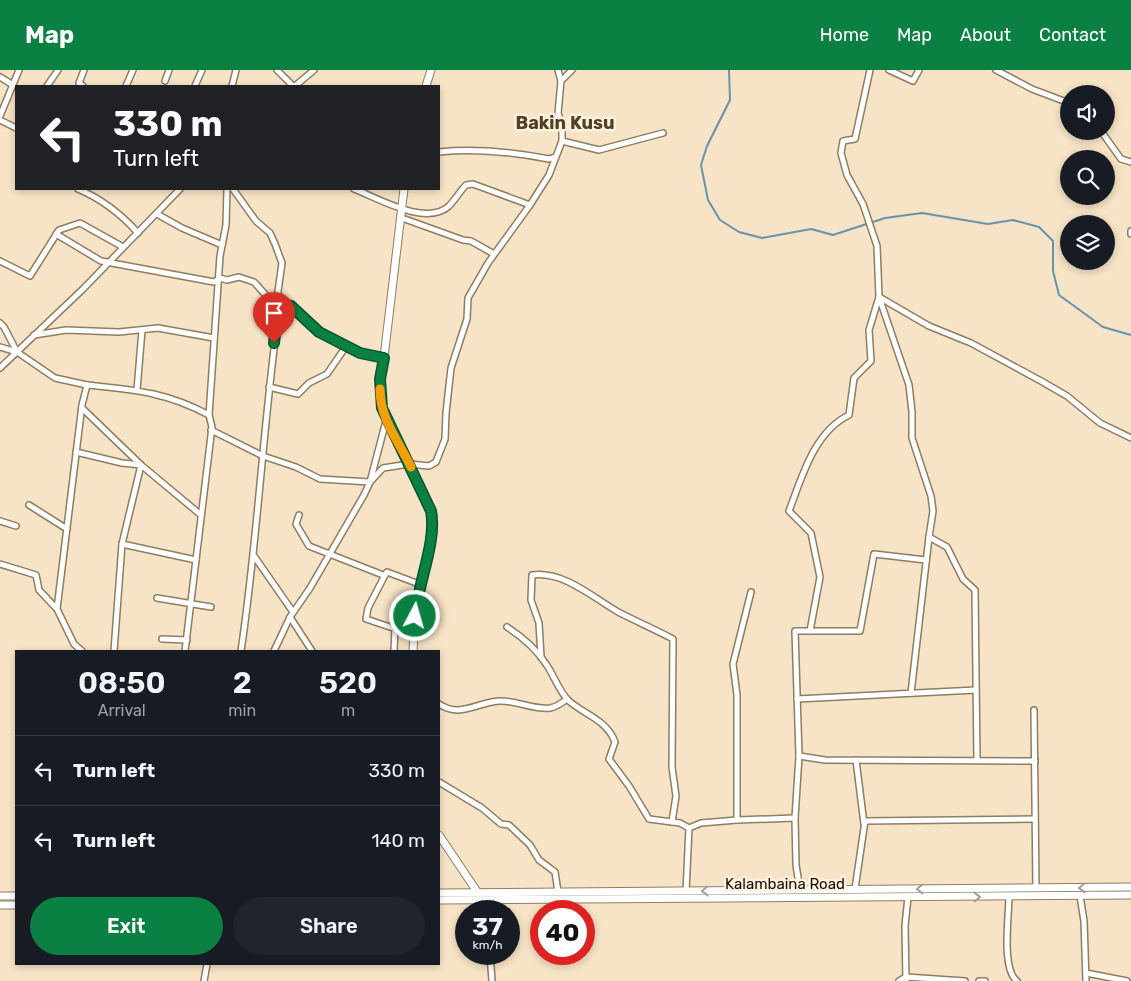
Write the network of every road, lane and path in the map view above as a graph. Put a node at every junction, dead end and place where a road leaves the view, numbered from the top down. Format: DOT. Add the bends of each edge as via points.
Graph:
graph roads {
  1 [pos="19,70"];
  2 [pos="58,70"];
  3 [pos="84,70"];
  4 [pos="133,70"];
  5 [pos="169,70"];
  6 [pos="202,70"];
  7 [pos="236,70"];
  8 [pos="277,70"];
  9 [pos="314,70"];
  10 [pos="430,70"];
  11 [pos="558,70"];
  12 [pos="572,70"];
  13 [pos="870,70"];
  14 [pos="889,70"];
  15 [pos="919,70"];
  16 [pos="996,70"];
  17 [pos="0,77"];
  18 [pos="166,81"];
  19 [pos="561,81"];
  20 [pos="49,84"];
  21 [pos="13,85"];
  22 [pos="82,85"];
  23 [pos="126,85"];
  24 [pos="195,85"];
  25 [pos="232,85"];
  26 [pos="293,85"];
  27 [pos="295,85"];
  28 [pos="426,85"];
  29 [pos="1060,100"];
  30 [pos="0,116"];
  31 [pos="0,120"];
  32 [pos="15,128"];
  33 [pos="663,133"];
  34 [pos="1107,140"];
  35 [pos="562,141"];
  36 [pos="440,152"];
  37 [pos="555,158"];
  38 [pos="1131,162"];
  39 [pos="80,190"];
  40 [pos="179,190"];
  41 [pos="227,190"];
  42 [pos="234,190"];
  43 [pos="356,190"];
  44 [pos="404,190"];
  45 [pos="530,205"];
  46 [pos="403,209"];
  47 [pos="158,214"];
  48 [pos="402,218"];
  49 [pos="138,233"];
  50 [pos="56,234"];
  51 [pos="222,246"];
  52 [pos="123,247"];
  53 [pos="494,254"];
  54 [pos="0,261"];
  55 [pos="108,262"];
  56 [pos="220,278"];
  57 [pos="879,297"];
  58 [pos="278,310"];
  59 [pos="0,323"];
  60 [pos="142,330"];
  61 [pos="34,336"];
  62 [pos="214,338"];
  63 [pos="347,345"];
  64 [pos="0,347"];
  65 [pos="17,352"];
  66 [pos="384,358"];
  67 [pos="0,368"];
  68 [pos="87,385"];
  69 [pos="269,388"];
  70 [pos="137,390"];
  71 [pos="82,408"];
  72 [pos="209,415"];
  73 [pos="386,421"];
  74 [pos="211,430"];
  75 [pos="1131,438"];
  76 [pos="76,452"];
  77 [pos="263,456"];
  78 [pos="409,464"];
  79 [pos="141,465"];
  80 [pos="370,482"];
  81 [pos="30,505"];
  82 [pos="201,515"];
  83 [pos="299,515"];
  84 [pos="0,521"];
  85 [pos="16,526"];
  86 [pos="67,529"];
  87 [pos="929,537"];
  88 [pos="122,544"];
  89 [pos="330,554"];
  90 [pos="254,556"];
  91 [pos="196,560"];
  92 [pos="926,560"];
  93 [pos="0,564"];
  94 [pos="385,575"];
  95 [pos="420,584"];
  96 [pos="751,592"];
  97 [pos="157,598"];
  98 [pos="191,604"];
  99 [pos="211,607"];
  100 [pos="57,609"];
  101 [pos="292,614"];
  102 [pos="507,627"];
  103 [pos="395,628"];
  104 [pos="810,631"];
  105 [pos="414,634"];
  106 [pos="162,639"];
  107 [pos="187,640"];
  108 [pos="81,650"];
  109 [pos="114,650"];
  110 [pos="186,650"];
  111 [pos="241,650"];
  112 [pos="274,650"];
  113 [pos="310,650"];
  114 [pos="394,650"];
  115 [pos="413,650"];
  116 [pos="541,657"];
  117 [pos="976,690"];
  118 [pos="911,694"];
  119 [pos="567,699"];
  120 [pos="797,700"];
  121 [pos="440,705"];
  122 [pos="1034,710"];
  123 [pos="799,756"];
  124 [pos="856,760"];
  125 [pos="977,760"];
  126 [pos="1035,760"];
  127 [pos="440,783"];
  128 [pos="795,818"];
  129 [pos="1034,819"];
  130 [pos="737,820"];
  131 [pos="672,822"];
  132 [pos="864,824"];
  133 [pos="689,828"];
  134 [pos="440,836"];
  135 [pos="1131,887"];
  136 [pos="1036,888"];
  137 [pos="800,890"];
  138 [pos="855,890"];
  139 [pos="686,891"];
  140 [pos="558,892"];
  141 [pos="440,893"];
  142 [pos="1131,895"];
  143 [pos="0,896"];
  144 [pos="15,896"];
  145 [pos="480,896"];
  146 [pos="1009,896"];
  147 [pos="1080,896"];
  148 [pos="908,897"];
  149 [pos="440,900"];
  150 [pos="481,900"];
  151 [pos="0,905"];
  152 [pos="15,905"];
  153 [pos="207,965"];
  154 [pos="491,965"];
  155 [pos="1086,973"];
  156 [pos="906,979"];
  157 [pos="204,981"];
  158 [pos="492,981"];
  159 [pos="899,981"];
  160 [pos="965,981"];
  161 [pos="979,981"];
  162 [pos="985,981"];
  163 [pos="1016,981"];
  164 [pos="1086,981"];
  165 [pos="1127,981"];
  1 -- 21 [label="street"];
  2 -- 20 [label="street"];
  3 -- 22 [label="street" via="79,83"];
  4 -- 23 [label="street"];
  5 -- 18 [label="street"];
  6 -- 24 [label="street"];
  7 -- 25 [label="street"];
  8 -- 26 [label="street"];
  9 -- 27 [label="street"];
  10 -- 28 [label="main road"];
  11 -- 19 [label="street"];
  12 -- 19 [label="street"];
  13 -- 57 [label="street" via="855,139 843,141 841,153 877,246"];
  14 -- 15 [label="street" via="913,81"];
  16 -- 29 [label="street"];
  17 -- 21 [label="street"];
  19 -- 35 [label="street" via="558,104"];
  21 -- 30 [label="street"];
  31 -- 32 [label="street"];
  33 -- 35 [label="street" via="599,150"];
  34 -- 38 [label="street" via="1121,159"];
  35 -- 37 [label="street"];
  36 -- 37 [label="street" via="468,149"];
  37 -- 45 [label="street" via="549,175"];
  39 -- 49 [label="street" via="122,215"];
  40 -- 47 [label="street"];
  41 -- 51 [label="street"];
  42 -- 58 [label="street" via="256,221 270,233 282,262"];
  43 -- 46 [label="street"];
  44 -- 46 [label="main road"];
  45 -- 46 [label="street" via="473,184 466,185 448,207 424,214"];
  45 -- 53 [label="street"];
  46 -- 48 [label="main road"];
  47 -- 49 [label="street"];
  47 -- 51 [label="street"];
  48 -- 53 [label="street" via="471,241"];
  48 -- 66 [label="main road"];
  49 -- 52 [label="street"];
  50 -- 52 [label="street" via="80,223"];
  50 -- 54 [label="street" via="30,276"];
  50 -- 55 [label="street"];
  51 -- 56 [label="street"];
  52 -- 55 [label="street"];
  53 -- 78 [label="street" via="468,298 467,319 451,368 446,439 441,452 436,462 429,466"];
  55 -- 56 [label="street" via="214,282"];
  55 -- 61 [label="street"];
  56 -- 58 [label="street" via="239,277 254,282"];
  56 -- 62 [label="street"];
  57 -- 75 [label="street" via="929,326 971,342 1041,381 1100,423"];
  57 -- 87 [label="street" via="908,385 912,438 932,496"];
  57 -- 104 [label="street" via="869,330 870,361 854,378 849,415 838,420 812,453 789,511 811,533 820,576"];
  58 -- 63 [label="street" via="291,306 319,332"];
  58 -- 69 [label="street"];
  59 -- 65 [label="street"];
  60 -- 61 [label="street" via="66,330"];
  60 -- 62 [label="street" via="158,328"];
  60 -- 70 [label="street"];
  61 -- 65 [label="street"];
  62 -- 72 [label="street"];
  63 -- 66 [label="street" via="360,353"];
  63 -- 69 [label="street" via="327,374 298,394"];
  64 -- 65 [label="street"];
  65 -- 67 [label="street"];
  65 -- 68 [label="street" via="55,378"];
  66 -- 73 [label="main road" via="380,391"];
  68 -- 70 [label="street"];
  68 -- 71 [label="street"];
  69 -- 77 [label="street"];
  70 -- 72 [label="street" via="183,401"];
  71 -- 76 [label="street"];
  71 -- 79 [label="street"];
  72 -- 74 [label="street"];
  73 -- 78 [label="main road"];
  73 -- 80 [label="street"];
  74 -- 77 [label="street"];
  74 -- 82 [label="street"];
  76 -- 79 [label="street"];
  76 -- 86 [label="street"];
  77 -- 80 [label="street" via="320,479"];
  77 -- 90 [label="street"];
  78 -- 80 [label="street" via="382,468"];
  78 -- 95 [label="main road" via="431,511 434,525"];
  79 -- 82 [label="street"];
  79 -- 88 [label="street"];
  80 -- 89 [label="street"];
  81 -- 86 [label="street"];
  82 -- 91 [label="street"];
  83 -- 89 [label="street" via="296,524 309,546"];
  84 -- 85 [label="street"];
  86 -- 100 [label="street"];
  87 -- 92 [label="street"];
  87 -- 117 [label="street" via="947,547 962,579 975,590"];
  88 -- 91 [label="street"];
  88 -- 109 [label="street"];
  89 -- 94 [label="street"];
  89 -- 101 [label="street"];
  90 -- 101 [label="street"];
  90 -- 111 [label="street"];
  91 -- 98 [label="street"];
  92 -- 104 [label="street" via="874,554 860,631"];
  92 -- 118 [label="street"];
  93 -- 100 [label="street" via="36,576 39,590"];
  94 -- 95 [label="street" via="387,572"];
  94 -- 103 [label="street" via="368,608 366,619"];
  95 -- 105 [label="main road"];
  96 -- 130 [label="street" via="733,664 737,695"];
  97 -- 98 [label="street"];
  98 -- 99 [label="street"];
  98 -- 107 [label="street"];
  100 -- 108 [label="street" via="74,644"];
  101 -- 112 [label="street"];
  101 -- 113 [label="street"];
  102 -- 116 [label="street"];
  103 -- 105 [label="street"];
  103 -- 114 [label="street"];
  104 -- 120 [label="street" via="795,631"];
  105 -- 115 [label="main road"];
  106 -- 107 [label="street"];
  107 -- 110 [label="street"];
  116 -- 119 [label="street"];
  116 -- 131 [label="street" via="539,623 531,600 532,575 546,574 581,588 619,612 673,639 672,767 676,796"];
  117 -- 118 [label="street"];
  117 -- 125 [label="street"];
  118 -- 120 [label="street"];
  119 -- 121 [label="street" via="549,708 499,701 458,712"];
  119 -- 131 [label="street" via="595,718 611,734 615,742 609,759 650,819"];
  120 -- 123 [label="street"];
  122 -- 126 [label="street"];
  123 -- 124 [label="street"];
  123 -- 128 [label="street"];
  124 -- 125 [label="street"];
  124 -- 132 [label="street"];
  125 -- 126 [label="street"];
  126 -- 129 [label="street"];
  127 -- 140 [label="street" via="519,833 539,860 555,872"];
  128 -- 130 [label="street"];
  128 -- 137 [label="street"];
  129 -- 132 [label="street" via="866,821"];
  129 -- 136 [label="street"];
  130 -- 133 [label="street" via="701,822"];
  131 -- 133 [label="street"];
  132 -- 138 [label="street"];
  133 -- 139 [label="street"];
  134 -- 145 [label="main road"];
  135 -- 136 [label="main road, one-way"];
  136 -- 138 [label="main road, one-way"];
  137 -- 138 [label="main road"];
  137 -- 139 [label="main road, one-way"];
  139 -- 140 [label="main road"];
  140 -- 145 [label="main road"];
  141 -- 145 [label="main road"];
  142 -- 147 [label="main road, Kalambaina Road"];
  143 -- 144 [label="main road"];
  145 -- 148 [label="main road, Kalambaina Road"];
  145 -- 149 [label="main road, Kalambaina Road"];
  145 -- 150 [label="street"];
  146 -- 147 [label="main road, Kalambaina Road"];
  148 -- 146 [label="main road, Kalambaina Road, one-way"];
  146 -- 163 [label="street" via="1007,963"];
  147 -- 155 [label="street"];
  148 -- 156 [label="street"];
  151 -- 152 [label="main road"];
  153 -- 157 [label="street"];
  154 -- 158 [label="street"];
  155 -- 164 [label="street"];
  155 -- 165 [label="street"];
  156 -- 159 [label="street"];
  156 -- 160 [label="street"];
  161 -- 162 [label="street"];
}
